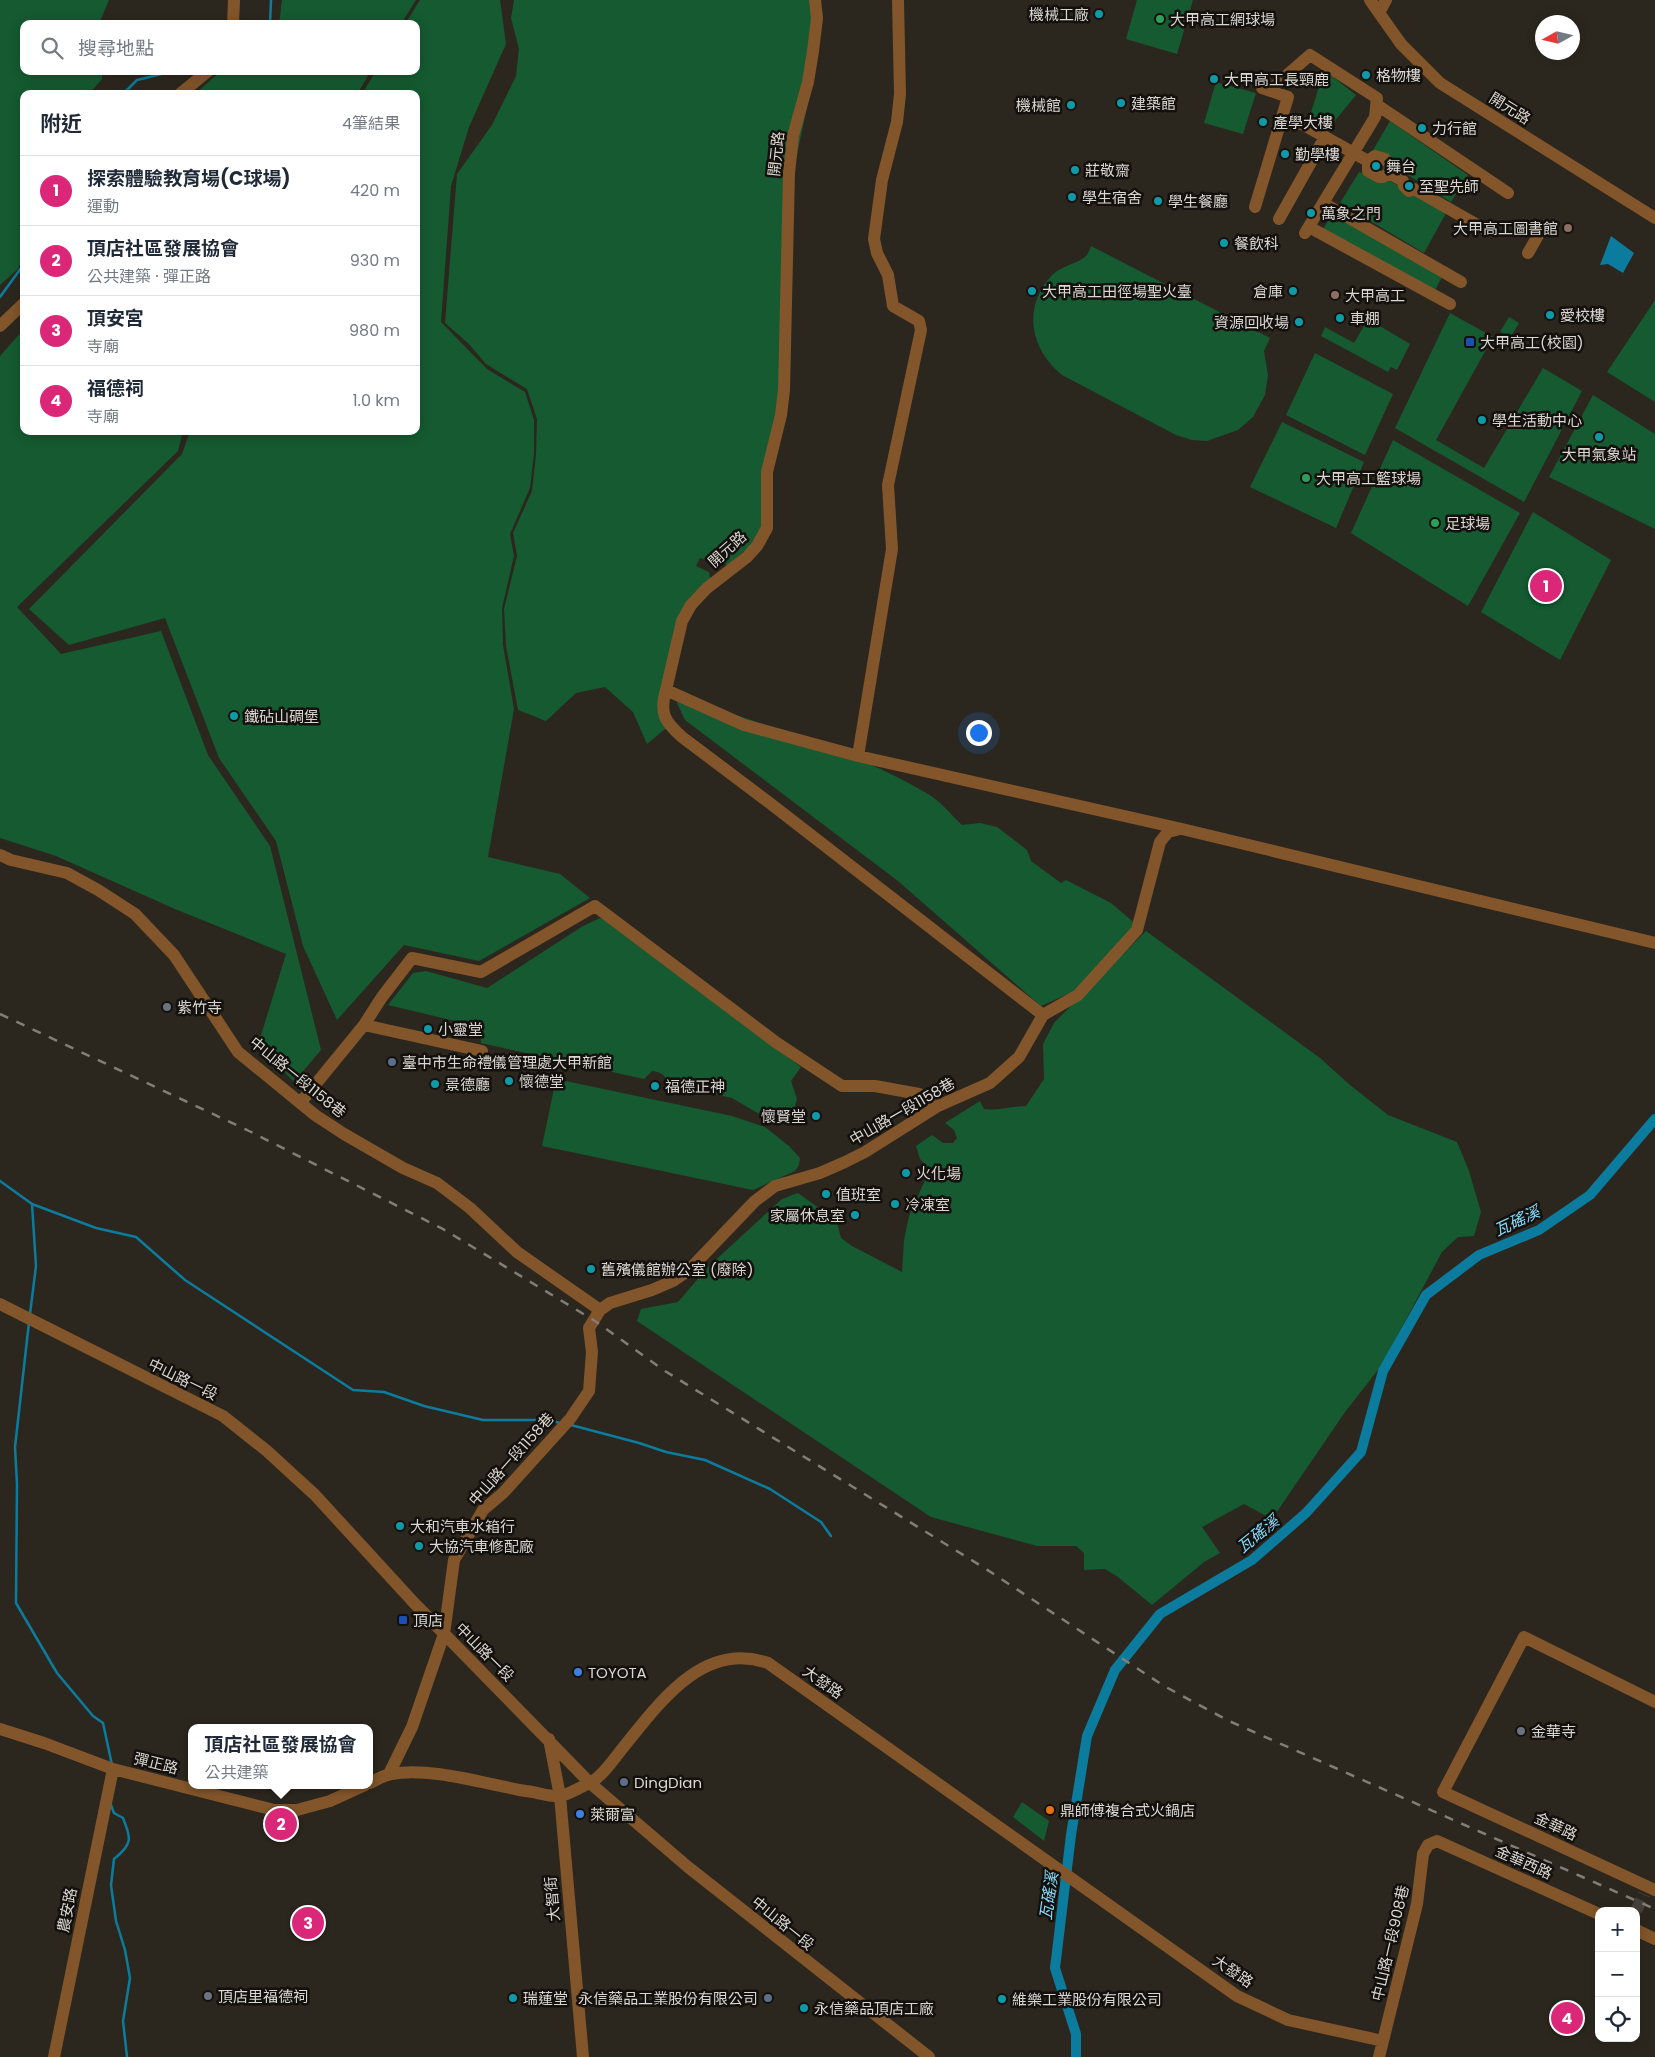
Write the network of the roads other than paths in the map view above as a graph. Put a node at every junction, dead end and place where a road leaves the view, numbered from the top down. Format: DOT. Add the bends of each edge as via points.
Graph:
graph roads {
  1 [pos="234,0"];
  2 [pos="815,0"];
  3 [pos="898,0"];
  4 [pos="1370,0"];
  5 [pos="1386,0"];
  6 [pos="1379,14"];
  7 [pos="233,20"];
  8 [pos="203,75"];
  9 [pos="185,90"];
  10 [pos="1378,105"];
  11 [pos="1280,123"];
  12 [pos="1325,136"];
  13 [pos="1354,153"];
  14 [pos="1508,193"];
  15 [pos="1323,203"];
  16 [pos="1256,207"];
  17 [pos="1655,218"];
  18 [pos="1279,219"];
  19 [pos="1488,231"];
  20 [pos="1540,232"];
  21 [pos="1528,254"];
  22 [pos="1461,282"];
  23 [pos="1450,304"];
  24 [pos="20,306"];
  25 [pos="0,326"];
  26 [pos="666,690"];
  27 [pos="858,756"];
  28 [pos="1182,829"];
  29 [pos="0,855"];
  30 [pos="1655,943"];
  31 [pos="1043,1015"];
  32 [pos="364,1025"];
  33 [pos="482,1052"];
  34 [pos="301,1102"];
  35 [pos="938,1106"];
  36 [pos="0,1304"];
  37 [pos="600,1310"];
  38 [pos="444,1634"];
  39 [pos="1655,1702"];
  40 [pos="0,1729"];
  41 [pos="549,1739"];
  42 [pos="113,1769"];
  43 [pos="389,1774"];
  44 [pos="373,1782"];
  45 [pos="590,1783"];
  46 [pos="188,1788"];
  47 [pos="192,1789"];
  48 [pos="356,1789"];
  49 [pos="560,1796"];
  50 [pos="1436,1841"];
  51 [pos="1648,1890"];
  52 [pos="1595,1912"];
  53 [pos="1640,1932"];
  54 [pos="1655,1939"];
  55 [pos="1383,2041"];
  56 [pos="915,2053"];
  57 [pos="54,2057"];
  58 [pos="583,2057"];
  59 [pos="929,2057"];
  60 [pos="1379,2057"];
  1 -- 7 [label="street"];
  2 -- 26 [label="street, 開元路" via="817,18 810,66 793,136 789,173 784,390 767,472 767,528 747,558 707,588 691,605 682,621"];
  3 -- 27 [label="street" via="898,122 882,180 874,239 888,275 893,306 919,321 921,330 888,485 892,549"];
  4 -- 6 [label="street, 開元路"];
  5 -- 6 [label="street"];
  6 -- 17 [label="street, 開元路" via="1401,44 1440,82"];
  8 -- 9 [label="street"];
  10 -- 11 [label="street" via="1377,98 1310,55 1271,89 1262,88 1288,97"];
  10 -- 13 [label="street" via="1375,117"];
  10 -- 14 [label="street"];
  11 -- 12 [label="street" via="1302,124"];
  11 -- 16 [label="street"];
  12 -- 13 [label="street"];
  12 -- 18 [label="street"];
  13 -- 15 [label="street"];
  13 -- 19 [label="street" via="1368,160 1376,156 1385,159 1390,165 1390,173 1403,181 1409,190 1414,189"];
  15 -- 22 [label="street"];
  15 -- 23 [label="street" via="1307,230"];
  20 -- 21 [label="street"];
  24 -- 25 [label="street"];
  26 -- 27 [label="street" via="744,725"];
  26 -- 31 [label="street, 開元路" via="661,705 668,725"];
  27 -- 28 [label="street"];
  28 -- 30 [label="street"];
  28 -- 31 [label="street" via="1168,832 1160,842 1137,930 1078,995"];
  29 -- 34 [label="street, 中山路一段1158巷" via="66,873 134,914 174,955 238,1052"];
  31 -- 35 [label="street, 中山路一段1158巷" via="1019,1057 990,1083"];
  32 -- 33 [label="street"];
  32 -- 34 [label="street"];
  32 -- 35 [label="street" via="412,958 481,972 594,906 777,1043 842,1086 875,1086 919,1094"];
  34 -- 37 [label="street, 中山路一段1158巷" via="344,1134 437,1183 470,1208 517,1252"];
  35 -- 37 [label="street, 中山路一段1158巷" via="845,1162 775,1186 756,1201 689,1270 673,1281 610,1303"];
  36 -- 38 [label="street, 中山路一段" via="223,1416 315,1495"];
  37 -- 38 [label="street, 中山路一段1158巷" via="589,1328 592,1352 590,1392 565,1424 484,1510 454,1560"];
  38 -- 41 [label="street, 中山路一段"];
  38 -- 43 [label="street, 中山路一段1158巷" via="412,1726"];
  39 -- 51 [label="street, 金華路" via="1524,1637 1443,1792"];
  40 -- 42 [label="street, 彈正路"];
  41 -- 45 [label="street, 中山路一段"];
  41 -- 49 [label="street, 大智街"];
  42 -- 46 [label="street, 彈正路"];
  42 -- 57 [label="street, 農安路"];
  43 -- 44 [label="street"];
  43 -- 49 [label="street" via="442,1776"];
  45 -- 49 [label="street"];
  45 -- 55 [label="street, 大發路" via="646,1719 695,1671 734,1659 768,1663 1237,1996 1288,2020"];
  45 -- 56 [label="street, 中山路一段"];
  47 -- 48 [label="street, 彈正路" via="274,1810 298,1810 330,1801"];
  49 -- 58 [label="street, 大智街"];
  50 -- 52 [label="street, 金華西路"];
  50 -- 55 [label="street, 中山路一段908巷" via="1428,1845 1423,1854 1417,1904"];
  53 -- 54 [label="street"];
  55 -- 60 [label="street, 中山路一段908巷"];
  56 -- 59 [label="street, 中山路一段"];
}
